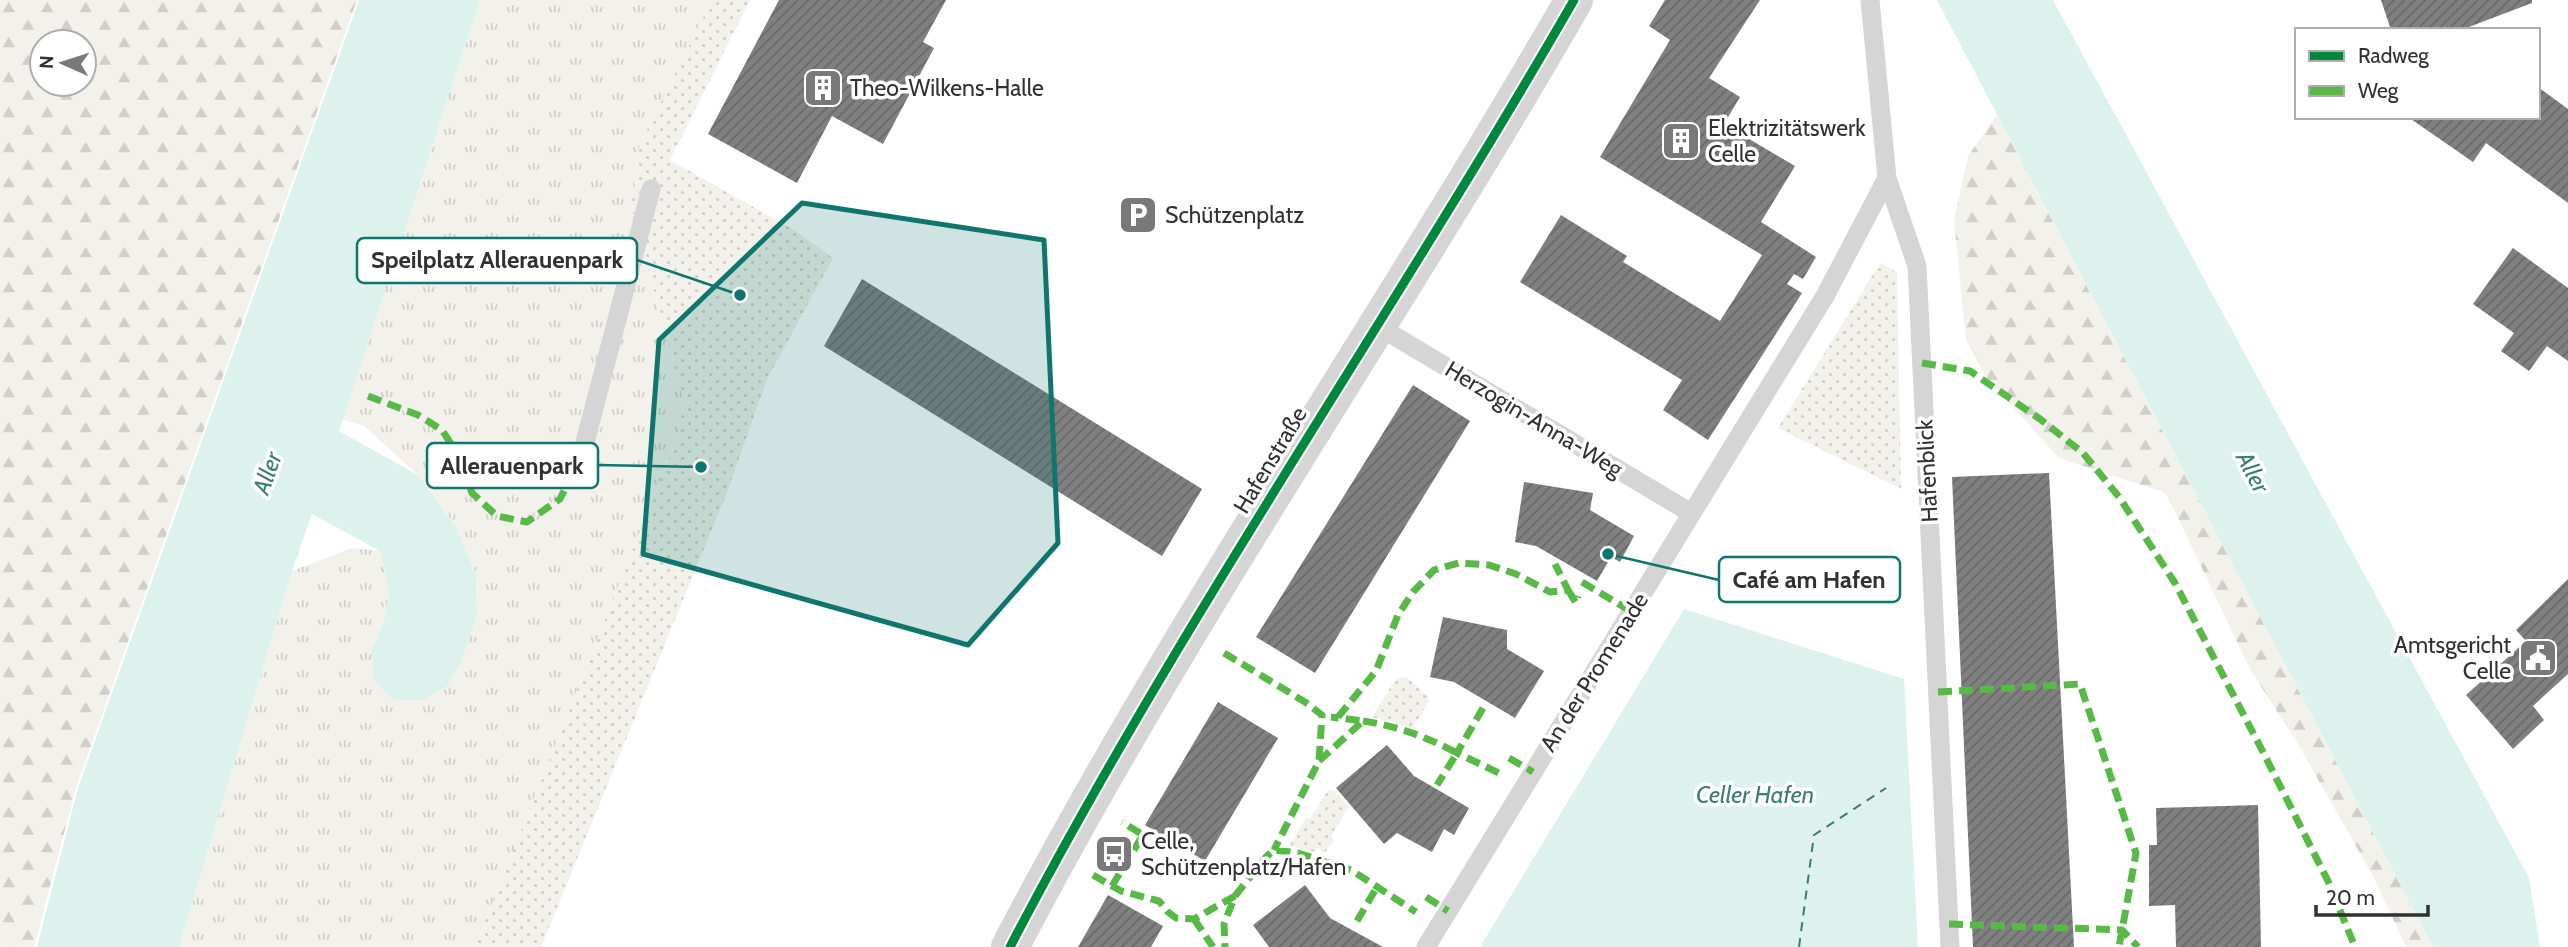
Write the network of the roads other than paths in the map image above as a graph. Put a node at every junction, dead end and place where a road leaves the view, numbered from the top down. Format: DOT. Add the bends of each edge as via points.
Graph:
graph roads {
  1 [pos="1574,0"];
  2 [pos="1870,0"];
  3 [pos="1887,178"];
  4 [pos="651,189"];
  5 [pos="1376,325"];
  6 [pos="582,454"];
  7 [pos="1691,513"];
  8 [pos="1010,947"];
  9 [pos="1426,947"];
  10 [pos="1950,947"];
  1 -- 5 [label="street, Hafenstraße"];
  2 -- 3 [label="lane, Hafenblick"];
  3 -- 7 [label="lane, An der Promenade" via="1825,296"];
  3 -- 10 [label="lane, Hafenblick" via="1917,266"];
  4 -- 6 [label="lane"];
  5 -- 7 [label="lane, Herzogin-Anna-Weg"];
  5 -- 8 [label="street, Hafenstraße" via="1128,732"];
  7 -- 9 [label="lane, An der Promenade"];
}
